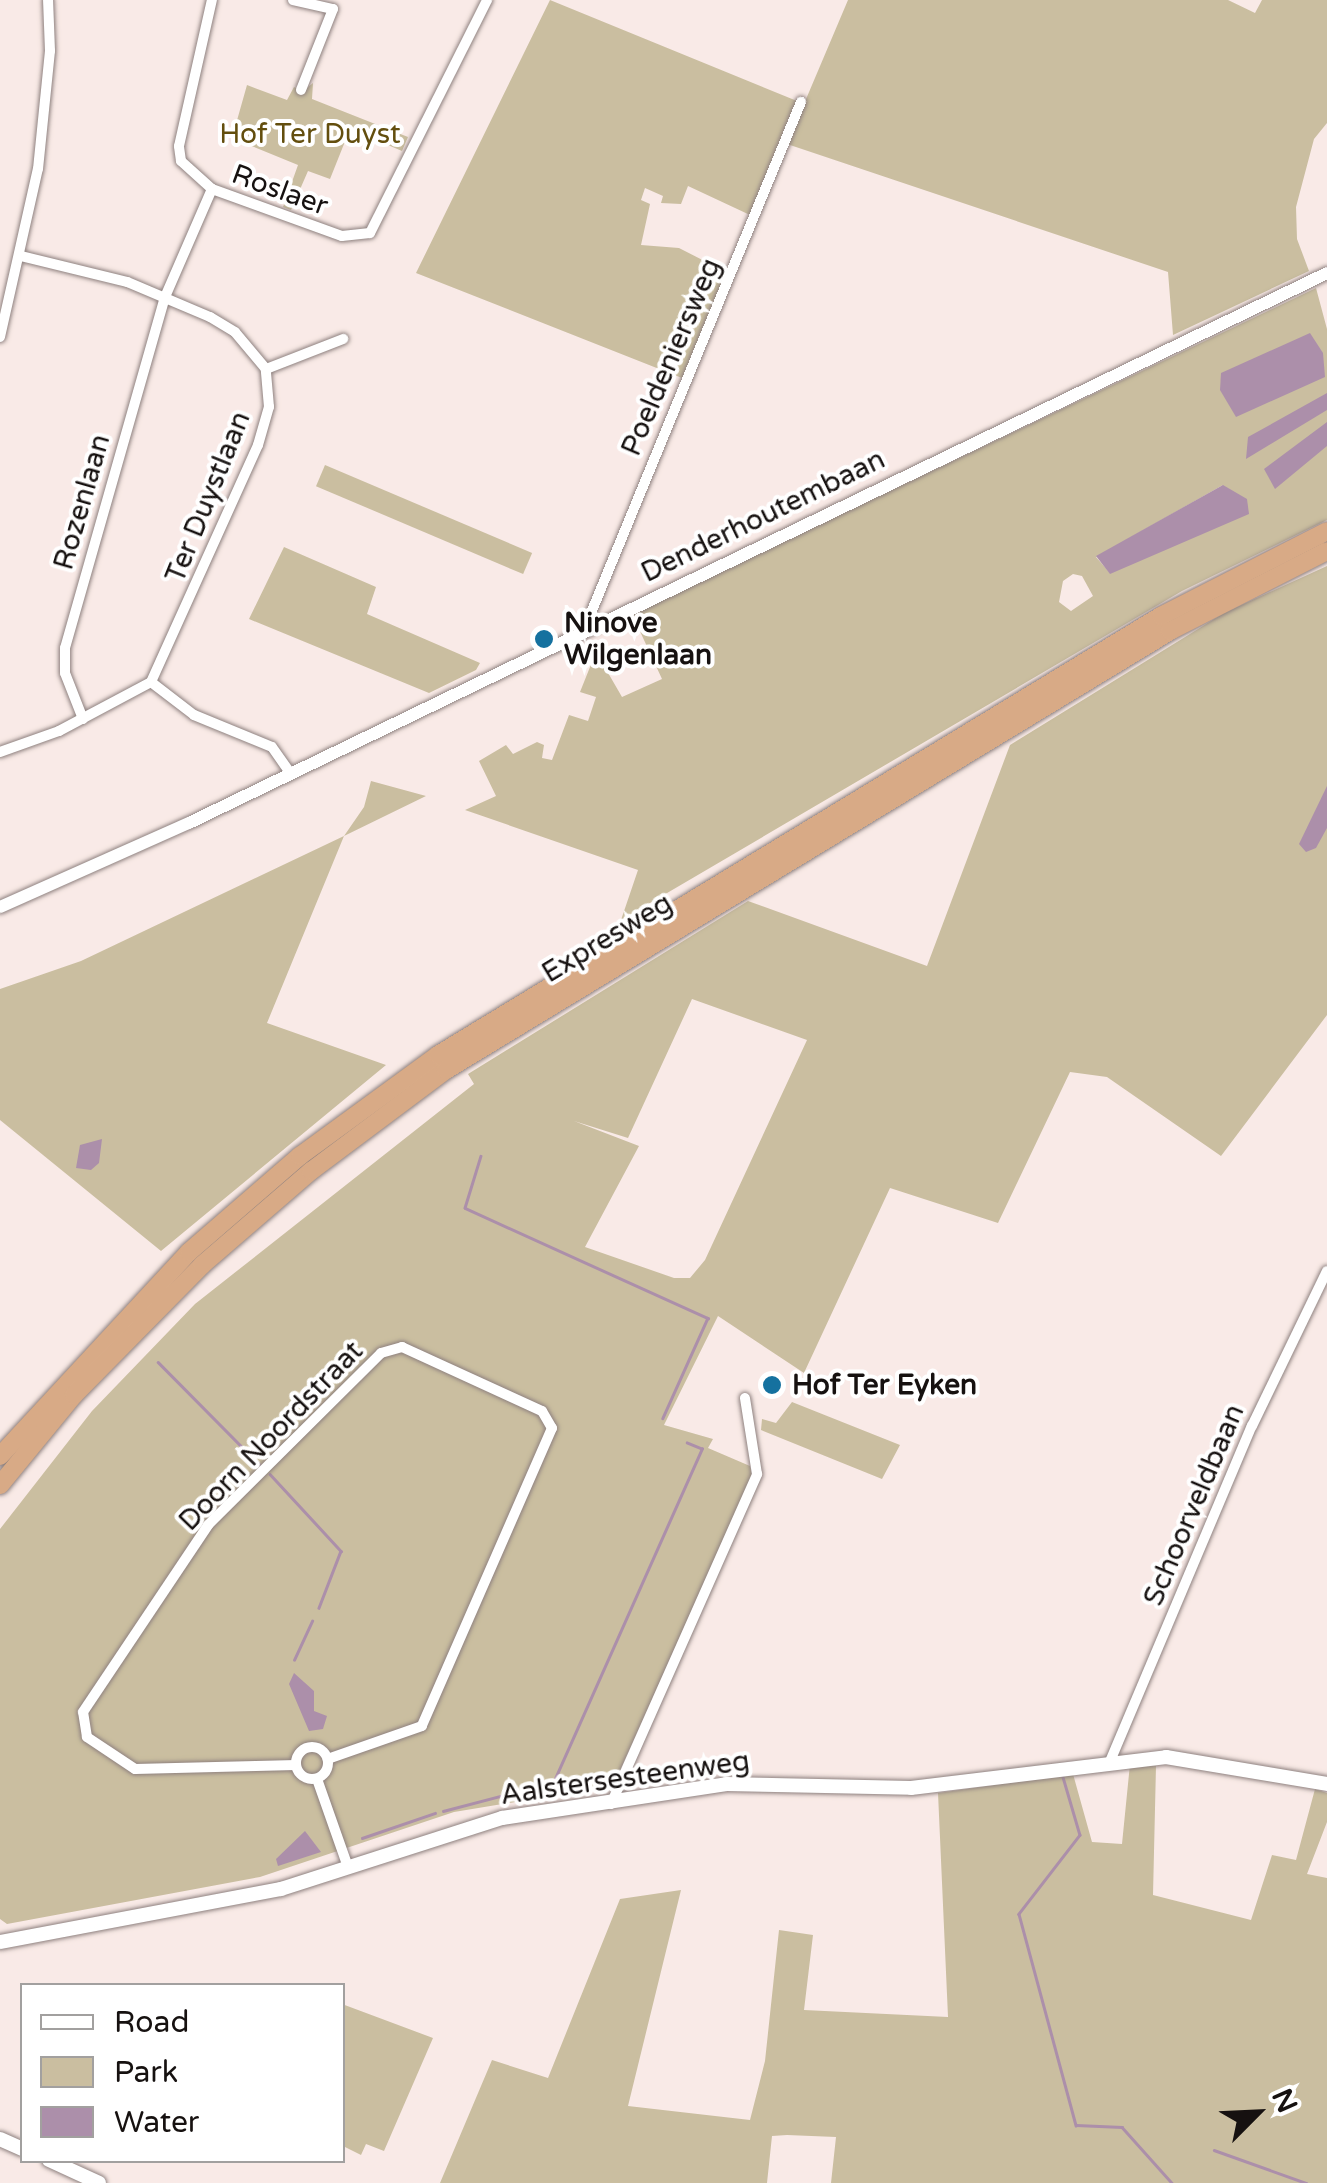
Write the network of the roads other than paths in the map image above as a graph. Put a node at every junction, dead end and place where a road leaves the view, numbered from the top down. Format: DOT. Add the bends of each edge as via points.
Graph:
graph roads {
  1 [pos="48,0"];
  2 [pos="212,0"];
  3 [pos="293,0"];
  4 [pos="487,0"];
  5 [pos="334,4"];
  6 [pos="301,90"];
  7 [pos="800,102"];
  8 [pos="212,190"];
  9 [pos="21,256"];
  10 [pos="1327,273"];
  11 [pos="165,297"];
  12 [pos="0,337"];
  13 [pos="343,339"];
  14 [pos="266,369"];
  15 [pos="1327,531"];
  16 [pos="1327,551"];
  17 [pos="584,630"];
  18 [pos="151,682"];
  19 [pos="84,718"];
  20 [pos="0,752"];
  21 [pos="290,773"];
  22 [pos="0,908"];
  23 [pos="1327,1271"];
  24 [pos="745,1398"];
  25 [pos="0,1456"];
  26 [pos="0,1485"];
  27 [pos="328,1759"];
  28 [pos="1111,1759"];
  29 [pos="296,1764"];
  30 [pos="317,1779"];
  31 [pos="1327,1784"];
  32 [pos="611,1804"];
  33 [pos="348,1867"];
  34 [pos="0,1942"];
  35 [pos="56,2163"];
  36 [pos="100,2183"];
  1 -- 9 [label="street" via="46,108"];
  2 -- 8 [label="street, Roslaer" via="179,146 180,161"];
  3 -- 5 [label="street"];
  4 -- 8 [label="street, Roslaer" via="370,233 342,236"];
  5 -- 6 [label="street"];
  7 -- 17 [label="street, Poeldeniersweg"];
  8 -- 11 [label="street, Roslaer"];
  9 -- 11 [label="street"];
  9 -- 12 [label="street"];
  10 -- 17 [label="street, Denderhoutembaan"];
  11 -- 14 [label="street" via="235,332"];
  11 -- 19 [label="street, Rozenlaan" via="64,648 65,673"];
  13 -- 14 [label="street"];
  14 -- 18 [label="street, Ter Duystlaan" via="268,407 258,445"];
  15 -- 25 [label="highway, Expresweg" via="1161,616 438,1055 300,1156 190,1252"];
  16 -- 26 [label="highway, Expresweg" via="1170,632 446,1070 311,1171 202,1265 74,1395"];
  17 -- 21 [label="street, Denderhoutembaan"];
  18 -- 19 [label="street"];
  18 -- 21 [label="street" via="194,716 272,747"];
  19 -- 20 [label="street"];
  21 -- 22 [label="street, Denderhoutembaan"];
  23 -- 28 [label="street, Schoorveldbaan" via="1290,1340"];
  24 -- 32 [label="street" via="758,1474"];
  27 -- 29 [label="street" via="311,1747"];
  27 -- 29 [label="street, Doorn Noordstraat" via="422,1726 552,1428 542,1412 402,1348 381,1354 208,1526 83,1712 87,1737 135,1770"];
  27 -- 30 [label="street"];
  28 -- 31 [label="main road, Aalstersesteenweg" via="1209,1761"];
  28 -- 32 [label="main road, Aalstersesteenweg" via="911,1788 740,1784"];
  29 -- 30 [label="street" via="302,1776"];
  30 -- 33 [label="street"];
  32 -- 33 [label="main road, Aalstersesteenweg" via="502,1818"];
  33 -- 34 [label="main road, Aalstersesteenweg" via="242,1898"];
  35 -- 36 [label="main road"];
}
